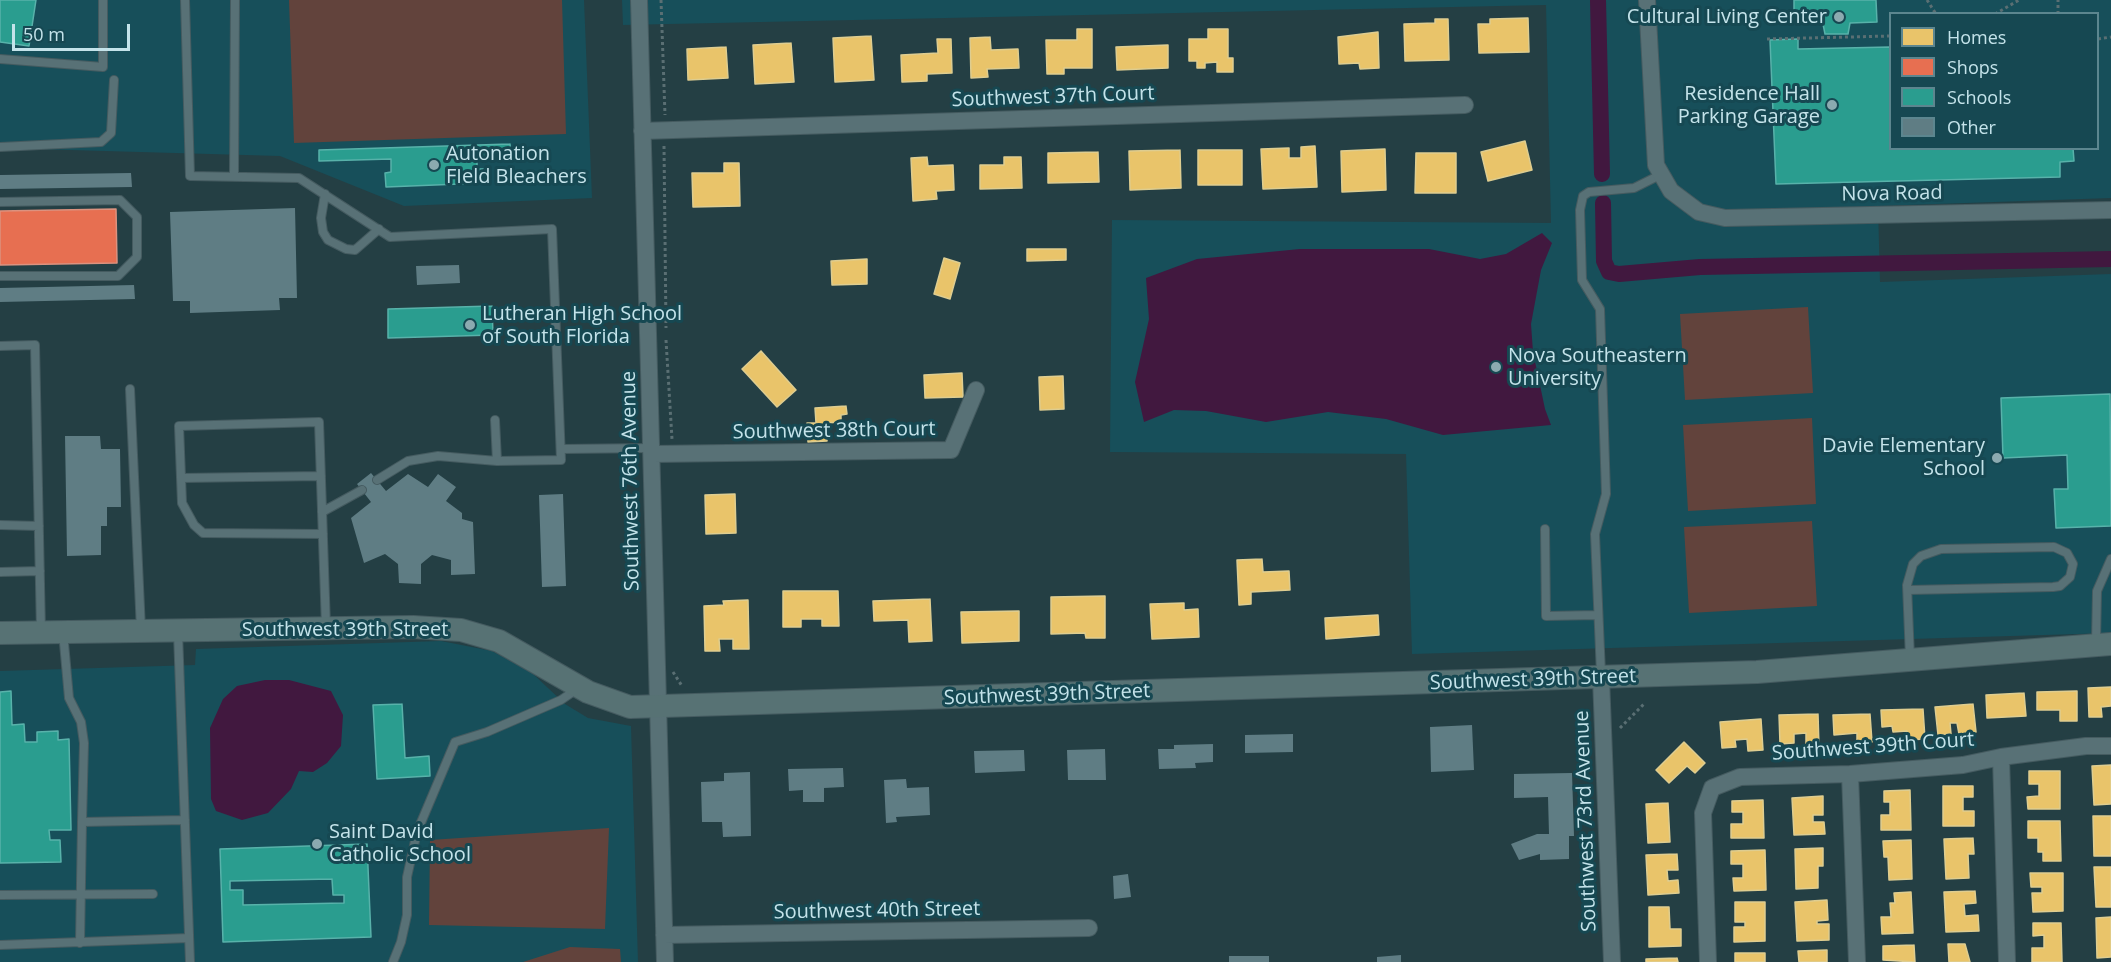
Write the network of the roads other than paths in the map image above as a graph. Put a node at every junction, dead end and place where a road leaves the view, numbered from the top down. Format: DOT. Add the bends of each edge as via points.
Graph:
graph roads {
  1 [pos="103,0"];
  2 [pos="185,0"];
  3 [pos="235,0"];
  4 [pos="639,0"];
  5 [pos="1647,0"];
  6 [pos="0,59"];
  7 [pos="114,81"];
  8 [pos="1465,105"];
  9 [pos="642,131"];
  10 [pos="0,147"];
  11 [pos="1660,176"];
  12 [pos="234,177"];
  13 [pos="325,194"];
  14 [pos="0,202"];
  15 [pos="2111,210"];
  16 [pos="379,229"];
  17 [pos="0,276"];
  18 [pos="0,346"];
  19 [pos="130,389"];
  20 [pos="976,390"];
  21 [pos="495,420"];
  22 [pos="561,450"];
  23 [pos="653,451"];
  24 [pos="497,460"];
  25 [pos="321,476"];
  26 [pos="181,478"];
  27 [pos="377,480"];
  28 [pos="362,490"];
  29 [pos="322,512"];
  30 [pos="0,525"];
  31 [pos="39,526"];
  32 [pos="1545,529"];
  33 [pos="323,534"];
  34 [pos="2111,560"];
  35 [pos="40,571"];
  36 [pos="0,572"];
  37 [pos="1908,590"];
  38 [pos="1598,615"];
  39 [pos="326,628"];
  40 [pos="178,630"];
  41 [pos="141,631"];
  42 [pos="52,632"];
  43 [pos="0,633"];
  44 [pos="2104,644"];
  45 [pos="1910,658"];
  46 [pos="1601,678"];
  47 [pos="579,687"];
  48 [pos="657,707"];
  49 [pos="2111,746"];
  50 [pos="2001,757"];
  51 [pos="1850,774"];
  52 [pos="185,820"];
  53 [pos="82,822"];
  54 [pos="80,894"];
  55 [pos="153,894"];
  56 [pos="0,895"];
  57 [pos="1089,928"];
  58 [pos="664,935"];
  59 [pos="189,938"];
  60 [pos="80,943"];
  61 [pos="0,945"];
  62 [pos="190,962"];
  63 [pos="393,962"];
  64 [pos="665,962"];
  65 [pos="1612,962"];
  66 [pos="1708,962"];
  67 [pos="1857,962"];
  68 [pos="2007,962"];
  1 -- 6 [label="lane" via="103,67"];
  2 -- 12 [label="lane" via="190,176"];
  3 -- 12 [label="lane"];
  4 -- 9 [label="street, Southwest 76th Avenue"];
  5 -- 11 [label="street" via="1653,154"];
  7 -- 10 [label="lane" via="111,134 101,142"];
  8 -- 9 [label="street, Southwest 37th Court"];
  9 -- 23 [label="street, Southwest 76th Avenue"];
  11 -- 15 [label="street, Nova Road" via="1678,199 1699,212 1725,218"];
  11 -- 38 [label="lane" via="1634,188 1589,192 1581,201 1582,280 1600,309 1601,330 1606,494 1595,534"];
  12 -- 13 [label="lane" via="300,178"];
  13 -- 16 [label="lane"];
  13 -- 16 [label="lane" via="321,218 328,240 355,250"];
  14 -- 17 [label="lane" via="120,200 136,217 136,257 118,276"];
  16 -- 22 [label="lane" via="390,237 552,230"];
  18 -- 31 [label="lane" via="35,345"];
  19 -- 41 [label="lane"];
  20 -- 23 [label="street, Southwest 38th Court" via="951,450"];
  21 -- 24 [label="lane"];
  22 -- 23 [label="lane"];
  22 -- 24 [label="lane" via="561,460"];
  23 -- 48 [label="street, Southwest 76th Avenue"];
  24 -- 27 [label="lane" via="438,456 408,460"];
  25 -- 26 [label="lane"];
  25 -- 26 [label="lane" via="319,423 179,426"];
  25 -- 29 [label="lane"];
  26 -- 33 [label="lane" via="182,503 203,533"];
  28 -- 29 [label="lane"];
  29 -- 33 [label="lane"];
  30 -- 31 [label="lane"];
  31 -- 35 [label="lane"];
  32 -- 38 [label="lane" via="1546,615"];
  33 -- 39 [label="lane"];
  34 -- 44 [label="lane" via="2097,591"];
  35 -- 36 [label="lane"];
  35 -- 42 [label="lane"];
  37 -- 37 [label="lane" via="2060,586 2070,578 2073,564 2067,553 2054,547 1941,549 1920,556 1913,564 1908,574"];
  37 -- 45 [label="lane"];
  38 -- 46 [label="lane"];
  39 -- 40 [label="street, Southwest 39th Street"];
  39 -- 47 [label="street, Southwest 39th Street" via="461,630 499,641"];
  40 -- 41 [label="street, Southwest 39th Street"];
  40 -- 52 [label="lane"];
  41 -- 42 [label="street, Southwest 39th Street"];
  42 -- 43 [label="street, Southwest 39th Street"];
  42 -- 53 [label="lane" via="69,698 81,722"];
  44 -- 45 [label="street, Southwest 39th Street"];
  45 -- 46 [label="street, Southwest 39th Street" via="1757,672"];
  46 -- 48 [label="street, Southwest 39th Street"];
  46 -- 65 [label="street, Southwest 73rd Avenue"];
  47 -- 48 [label="street, Southwest 39th Street" via="630,707"];
  47 -- 63 [label="lane" via="487,732 455,742 417,832 407,877 407,915"];
  48 -- 58 [label="street, Southwest 76th Avenue"];
  49 -- 50 [label="street, Southwest 39th Court"];
  50 -- 51 [label="street, Southwest 39th Court" via="1963,765"];
  50 -- 68 [label="street"];
  51 -- 66 [label="street, Southwest 39th Court" via="1740,777 1712,788 1703,813"];
  51 -- 67 [label="street"];
  52 -- 53 [label="lane"];
  52 -- 59 [label="lane"];
  53 -- 54 [label="lane"];
  54 -- 55 [label="lane"];
  54 -- 56 [label="lane"];
  54 -- 60 [label="lane"];
  57 -- 58 [label="street, Southwest 40th Street"];
  58 -- 64 [label="street, Southwest 76th Avenue"];
  59 -- 60 [label="lane"];
  59 -- 62 [label="lane"];
  60 -- 61 [label="lane"];
}
